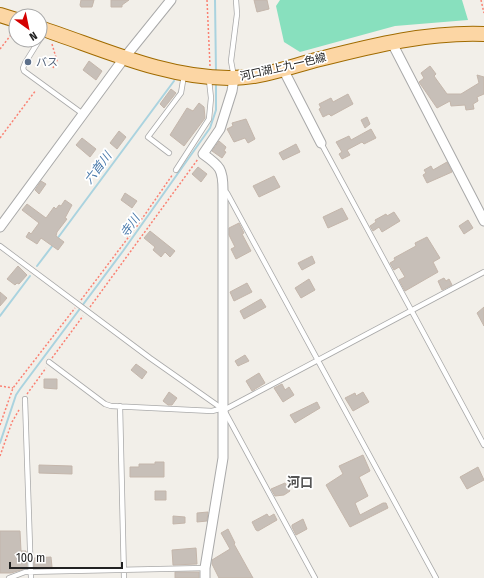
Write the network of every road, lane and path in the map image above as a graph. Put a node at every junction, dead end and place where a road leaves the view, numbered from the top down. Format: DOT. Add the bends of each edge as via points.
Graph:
graph roads {
  1 [pos="172,0"];
  2 [pos="207,0"];
  3 [pos="236,0"];
  4 [pos="481,0"];
  5 [pos="484,13"];
  6 [pos="48,34"];
  7 [pos="484,34"];
  8 [pos="8,38"];
  9 [pos="48,38"];
  10 [pos="391,41"];
  11 [pos="36,48"];
  12 [pos="0,49"];
  13 [pos="125,57"];
  14 [pos="53,68"];
  15 [pos="283,69"];
  16 [pos="184,73"];
  17 [pos="211,75"];
  18 [pos="231,78"];
  19 [pos="36,90"];
  20 [pos="84,114"];
  21 [pos="0,138"];
  22 [pos="321,143"];
  23 [pos="169,153"];
  24 [pos="203,154"];
  25 [pos="176,170"];
  26 [pos="223,190"];
  27 [pos="484,221"];
  28 [pos="0,227"];
  29 [pos="0,246"];
  30 [pos="484,272"];
  31 [pos="78,305"];
  32 [pos="86,310"];
  33 [pos="411,310"];
  34 [pos="318,360"];
  35 [pos="49,362"];
  36 [pos="0,386"];
  37 [pos="13,388"];
  38 [pos="25,399"];
  39 [pos="120,406"];
  40 [pos="222,409"];
  41 [pos="0,425"];
  42 [pos="484,445"];
  43 [pos="0,456"];
  44 [pos="205,568"];
  45 [pos="124,570"];
  46 [pos="30,572"];
  47 [pos="9,578"];
  48 [pos="31,578"];
  49 [pos="124,578"];
  50 [pos="205,578"];
  51 [pos="315,578"];
  52 [pos="436,578"];
  1 -- 13 [label="street"];
  2 -- 17 [label="path"];
  3 -- 18 [label="lane" via="231,61 234,72"];
  4 -- 5 [label="path"];
  6 -- 13 [label="main road, 河口湖上九一色線"];
  7 -- 10 [label="main road, 河口湖上九一色線" via="445,34"];
  8 -- 12 [label="path"];
  9 -- 14 [label="path" via="57,61"];
  10 -- 15 [label="main road, 河口湖上九一色線"];
  10 -- 27 [label="street"];
  11 -- 20 [label="lane" via="25,63 24,71"];
  13 -- 16 [label="main road, 河口湖上九一色線"];
  13 -- 20 [label="street"];
  15 -- 18 [label="main road, 河口湖上九一色線"];
  15 -- 22 [label="street"];
  16 -- 17 [label="main road, 河口湖上九一色線"];
  16 -- 23 [label="lane" via="181,93 148,137"];
  17 -- 18 [label="main road, 河口湖上九一色線"];
  17 -- 25 [label="lane" via="209,119"];
  18 -- 24 [label="street" via="232,91 220,129"];
  19 -- 21 [label="path"];
  20 -- 28 [label="street"];
  22 -- 33 [label="lane"];
  24 -- 26 [label="street" via="218,165 223,176"];
  24 -- 32 [label="path"];
  25 -- 31 [label="path"];
  26 -- 34 [label="lane" via="227,193"];
  26 -- 40 [label="street"];
  29 -- 31 [label="lane"];
  30 -- 33 [label="lane"];
  31 -- 32 [label="lane"];
  31 -- 37 [label="path"];
  32 -- 35 [label="path"];
  32 -- 40 [label="lane"];
  33 -- 34 [label="lane"];
  33 -- 42 [label="lane"];
  34 -- 40 [label="lane"];
  34 -- 52 [label="lane"];
  35 -- 38 [label="path"];
  35 -- 39 [label="lane" via="105,404"];
  36 -- 37 [label="path"];
  37 -- 41 [label="path"];
  38 -- 43 [label="path" via="12,422"];
  38 -- 46 [label="lane"];
  39 -- 40 [label="lane"];
  39 -- 45 [label="lane"];
  40 -- 44 [label="street" via="222,469"];
  40 -- 51 [label="lane"];
  44 -- 45 [label="lane"];
  44 -- 50 [label="street"];
  45 -- 46 [label="lane"];
  45 -- 49 [label="lane"];
  46 -- 47 [label="lane"];
  46 -- 48 [label="lane"];
}
